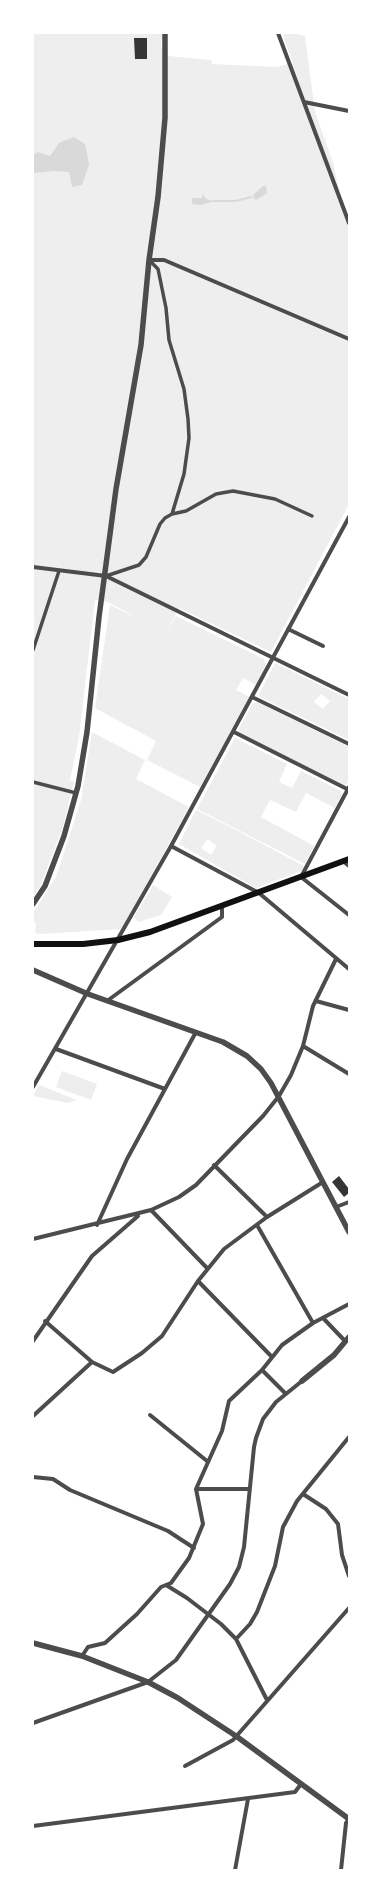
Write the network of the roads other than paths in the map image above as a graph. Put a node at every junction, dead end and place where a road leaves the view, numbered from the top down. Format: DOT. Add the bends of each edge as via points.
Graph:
graph roads {
  1 [pos="166,33"];
  2 [pos="278,33"];
  3 [pos="304,102"];
  4 [pos="349,111"];
  5 [pos="349,223"];
  6 [pos="149,260"];
  7 [pos="349,339"];
  8 [pos="172,514"];
  9 [pos="312,516"];
  10 [pos="349,517"];
  11 [pos="33,567"];
  12 [pos="59,571"];
  13 [pos="106,576"];
  14 [pos="288,629"];
  15 [pos="323,646"];
  16 [pos="33,650"];
  17 [pos="273,657"];
  18 [pos="349,695"];
  19 [pos="252,697"];
  20 [pos="234,732"];
  21 [pos="349,744"];
  22 [pos="33,782"];
  23 [pos="348,789"];
  24 [pos="76,793"];
  25 [pos="171,846"];
  26 [pos="346,860"];
  27 [pos="349,866"];
  28 [pos="301,877"];
  29 [pos="258,893"];
  30 [pos="33,904"];
  31 [pos="222,906"];
  32 [pos="349,915"];
  33 [pos="118,940"];
  34 [pos="33,944"];
  35 [pos="336,959"];
  36 [pos="349,969"];
  37 [pos="33,970"];
  38 [pos="88,994"];
  39 [pos="107,1001"];
  40 [pos="316,1001"];
  41 [pos="349,1010"];
  42 [pos="196,1032"];
  43 [pos="303,1046"];
  44 [pos="56,1049"];
  45 [pos="349,1074"];
  46 [pos="33,1087"];
  47 [pos="165,1089"];
  48 [pos="279,1096"];
  49 [pos="214,1165"];
  50 [pos="323,1182"];
  51 [pos="349,1202"];
  52 [pos="336,1207"];
  53 [pos="151,1210"];
  54 [pos="140,1214"];
  55 [pos="267,1217"];
  56 [pos="98,1225"];
  57 [pos="257,1225"];
  58 [pos="349,1232"];
  59 [pos="33,1239"];
  60 [pos="207,1268"];
  61 [pos="198,1281"];
  62 [pos="349,1304"];
  63 [pos="324,1318"];
  64 [pos="45,1322"];
  65 [pos="313,1324"];
  66 [pos="347,1339"];
  67 [pos="33,1341"];
  68 [pos="272,1357"];
  69 [pos="92,1362"];
  70 [pos="262,1370"];
  71 [pos="302,1381"];
  72 [pos="285,1393"];
  73 [pos="34,1414"];
  74 [pos="150,1415"];
  75 [pos="349,1437"];
  76 [pos="207,1461"];
  77 [pos="33,1477"];
  78 [pos="196,1489"];
  79 [pos="250,1489"];
  80 [pos="303,1494"];
  81 [pos="194,1548"];
  82 [pos="349,1576"];
  83 [pos="166,1585"];
  84 [pos="349,1608"];
  85 [pos="207,1614"];
  86 [pos="236,1639"];
  87 [pos="33,1643"];
  88 [pos="82,1656"];
  89 [pos="148,1682"];
  90 [pos="267,1700"];
  91 [pos="33,1723"];
  92 [pos="236,1736"];
  93 [pos="185,1766"];
  94 [pos="302,1784"];
  95 [pos="248,1799"];
  96 [pos="349,1819"];
  97 [pos="33,1826"];
  98 [pos="235,1870"];
  99 [pos="341,1870"];
  1 -- 6 [label="street" via="162,158"];
  2 -- 3 [label="street"];
  3 -- 4 [label="street"];
  3 -- 5 [label="street"];
  6 -- 7 [label="street" via="164,260"];
  6 -- 8 [label="street" via="158,269 169,340 184,389 188,419 189,438 184,474"];
  6 -- 13 [label="street" via="141,345 116,489"];
  8 -- 9 [label="street" via="186,511 216,494 233,491 275,499"];
  8 -- 13 [label="street" via="160,524 146,557 139,565"];
  10 -- 14 [label="street"];
  11 -- 12 [label="street"];
  12 -- 13 [label="street"];
  12 -- 16 [label="street"];
  13 -- 17 [label="street"];
  13 -- 24 [label="street" via="97,632 87,732"];
  14 -- 15 [label="street"];
  14 -- 17 [label="street"];
  17 -- 18 [label="street"];
  17 -- 19 [label="street"];
  19 -- 20 [label="street"];
  19 -- 21 [label="street"];
  20 -- 23 [label="street"];
  20 -- 25 [label="street"];
  22 -- 24 [label="street"];
  23 -- 28 [label="street"];
  24 -- 30 [label="street" via="53,866"];
  25 -- 29 [label="street"];
  25 -- 33 [label="street"];
  26 -- 27 [label="street"];
  26 -- 28 [label="main road"];
  28 -- 29 [label="main road"];
  28 -- 32 [label="street"];
  29 -- 31 [label="main road"];
  29 -- 35 [label="street"];
  31 -- 33 [label="main road"];
  31 -- 39 [label="street" via="222,917"];
  33 -- 34 [label="main road" via="65,945"];
  33 -- 38 [label="street"];
  35 -- 36 [label="street"];
  35 -- 40 [label="street"];
  37 -- 38 [label="street"];
  38 -- 39 [label="street"];
  38 -- 44 [label="street"];
  39 -- 42 [label="street"];
  40 -- 41 [label="street"];
  40 -- 43 [label="street"];
  42 -- 47 [label="street"];
  42 -- 48 [label="street" via="247,1056 266,1076"];
  43 -- 45 [label="street"];
  43 -- 48 [label="street"];
  44 -- 46 [label="street"];
  44 -- 47 [label="street"];
  47 -- 56 [label="street" via="127,1159"];
  48 -- 49 [label="street" via="263,1116"];
  48 -- 50 [label="street"];
  49 -- 53 [label="street" via="196,1185 179,1197"];
  49 -- 55 [label="street"];
  50 -- 52 [label="street"];
  50 -- 55 [label="street"];
  51 -- 52 [label="street"];
  52 -- 58 [label="street"];
  53 -- 54 [label="street"];
  53 -- 60 [label="street"];
  54 -- 56 [label="street"];
  54 -- 64 [label="street" via="92,1256"];
  55 -- 57 [label="street"];
  56 -- 59 [label="street"];
  57 -- 60 [label="street" via="224,1249"];
  57 -- 65 [label="street"];
  60 -- 61 [label="street"];
  61 -- 68 [label="street"];
  61 -- 69 [label="street" via="162,1336 142,1354 113,1372"];
  62 -- 63 [label="street"];
  63 -- 65 [label="street"];
  63 -- 66 [label="street"];
  64 -- 67 [label="street"];
  64 -- 69 [label="street"];
  65 -- 68 [label="street" via="282,1345"];
  66 -- 71 [label="street" via="334,1355"];
  68 -- 70 [label="street"];
  69 -- 73 [label="street"];
  70 -- 72 [label="street"];
  70 -- 76 [label="street" via="229,1401 222,1431"];
  71 -- 72 [label="street"];
  72 -- 79 [label="street" via="267,1413 261,1425 254,1447"];
  74 -- 76 [label="street"];
  75 -- 80 [label="street"];
  76 -- 78 [label="street"];
  77 -- 81 [label="street" via="53,1479 70,1490 168,1531"];
  78 -- 79 [label="street"];
  78 -- 81 [label="street" via="203,1524"];
  79 -- 85 [label="street" via="244,1547 239,1566 230,1584"];
  80 -- 82 [label="street" via="326,1509 338,1524 342,1555"];
  80 -- 86 [label="street" via="283,1527 275,1566 257,1612"];
  81 -- 83 [label="street"];
  83 -- 85 [label="street"];
  83 -- 88 [label="street" via="105,1643 88,1647"];
  84 -- 90 [label="street"];
  85 -- 86 [label="street"];
  85 -- 89 [label="street" via="176,1660"];
  86 -- 90 [label="street"];
  87 -- 88 [label="street"];
  88 -- 89 [label="street"];
  89 -- 91 [label="street"];
  89 -- 92 [label="street"];
  90 -- 92 [label="street"];
  92 -- 93 [label="street"];
  92 -- 94 [label="street"];
  94 -- 95 [label="street" via="295,1792"];
  94 -- 96 [label="street"];
  95 -- 97 [label="street"];
  95 -- 98 [label="street"];
  96 -- 99 [label="street" via="346,1823"];
}
